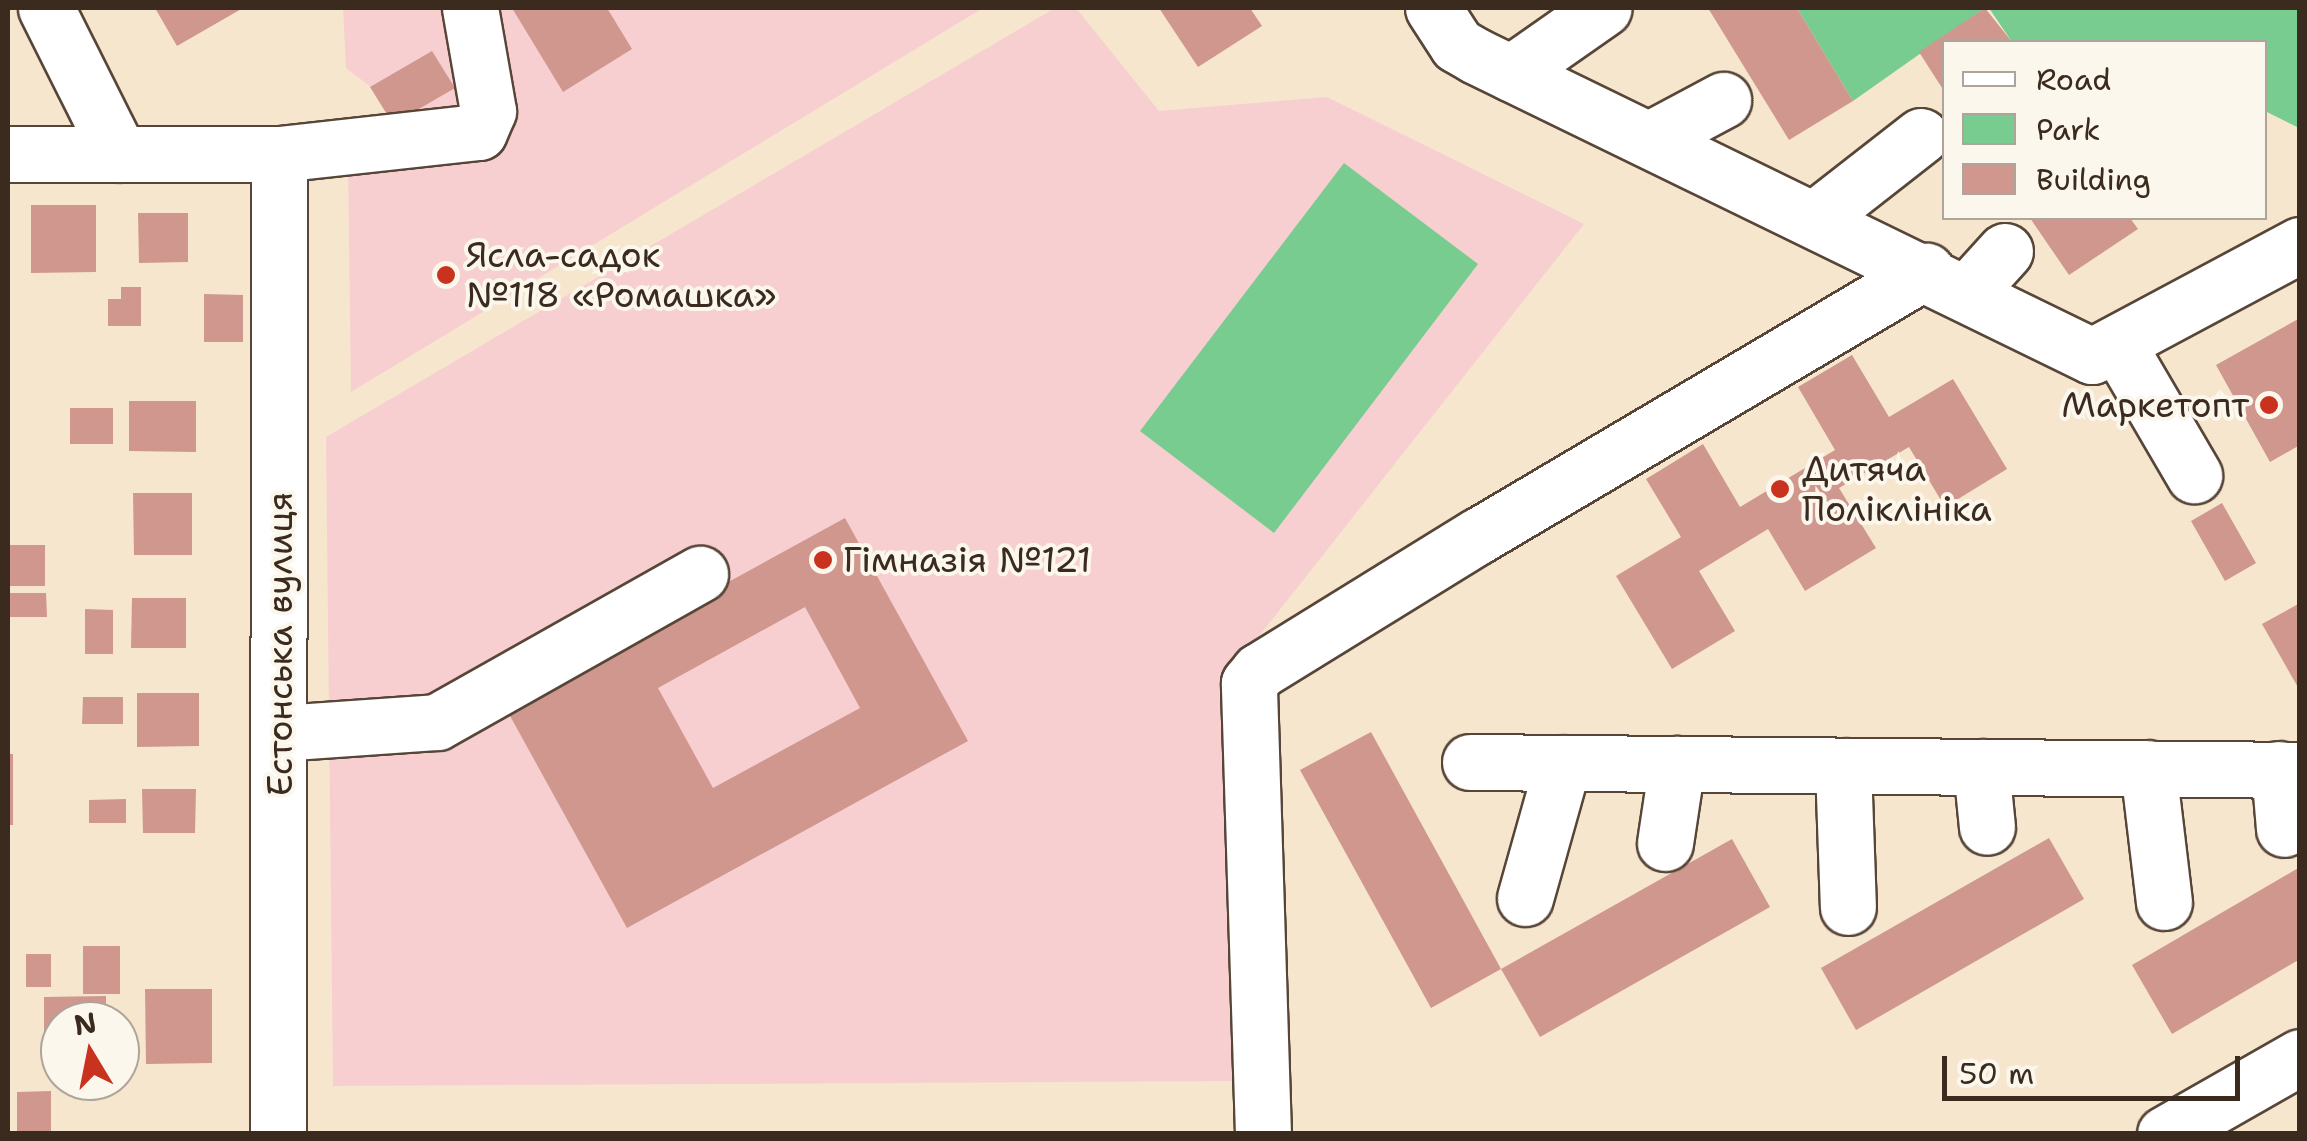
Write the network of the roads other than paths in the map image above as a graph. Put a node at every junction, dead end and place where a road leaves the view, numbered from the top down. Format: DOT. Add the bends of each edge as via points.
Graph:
graph roads {
  1 [pos="46,8"];
  2 [pos="470,8"];
  3 [pos="1433,8"];
  4 [pos="1604,8"];
  5 [pos="1511,73"];
  6 [pos="1723,100"];
  7 [pos="1921,136"];
  8 [pos="1650,139"];
  9 [pos="8,154"];
  10 [pos="118,154"];
  11 [pos="280,154"];
  12 [pos="1816,218"];
  13 [pos="2300,246"];
  14 [pos="2005,251"];
  15 [pos="1946,282"];
  16 [pos="2118,345"];
  17 [pos="2194,476"];
  18 [pos="700,574"];
  19 [pos="280,733"];
  20 [pos="1470,762"];
  21 [pos="1563,763"];
  22 [pos="1676,764"];
  23 [pos="1843,766"];
  24 [pos="1981,767"];
  25 [pos="2148,768"];
  26 [pos="2289,769"];
  27 [pos="1986,828"];
  28 [pos="2284,829"];
  29 [pos="1665,843"];
  30 [pos="1525,898"];
  31 [pos="2164,902"];
  32 [pos="1848,908"];
  33 [pos="2300,1057"];
  34 [pos="278,1134"];
  35 [pos="1263,1134"];
  36 [pos="2165,1134"];
  1 -- 10 [label="street"];
  2 -- 11 [label="street" via="488,111 479,132"];
  3 -- 5 [label="street" via="1457,45"];
  4 -- 5 [label="street"];
  5 -- 8 [label="street"];
  6 -- 8 [label="street"];
  7 -- 12 [label="street"];
  8 -- 12 [label="street"];
  9 -- 10 [label="street"];
  10 -- 11 [label="street"];
  11 -- 19 [label="street, Естонська вулиця"];
  12 -- 15 [label="street"];
  13 -- 16 [label="street"];
  14 -- 15 [label="street"];
  15 -- 16 [label="street" via="2092,356"];
  15 -- 35 [label="street" via="1478,536 1259,670 1249,683"];
  16 -- 17 [label="street"];
  18 -- 19 [label="street" via="437,722"];
  19 -- 34 [label="street, Естонська вулиця"];
  20 -- 21 [label="street"];
  21 -- 22 [label="street"];
  21 -- 30 [label="street"];
  22 -- 23 [label="street"];
  22 -- 29 [label="street"];
  23 -- 24 [label="street"];
  23 -- 32 [label="street"];
  24 -- 25 [label="street"];
  24 -- 27 [label="street"];
  25 -- 26 [label="street"];
  25 -- 31 [label="street"];
  26 -- 28 [label="street"];
  33 -- 36 [label="street"];
}
